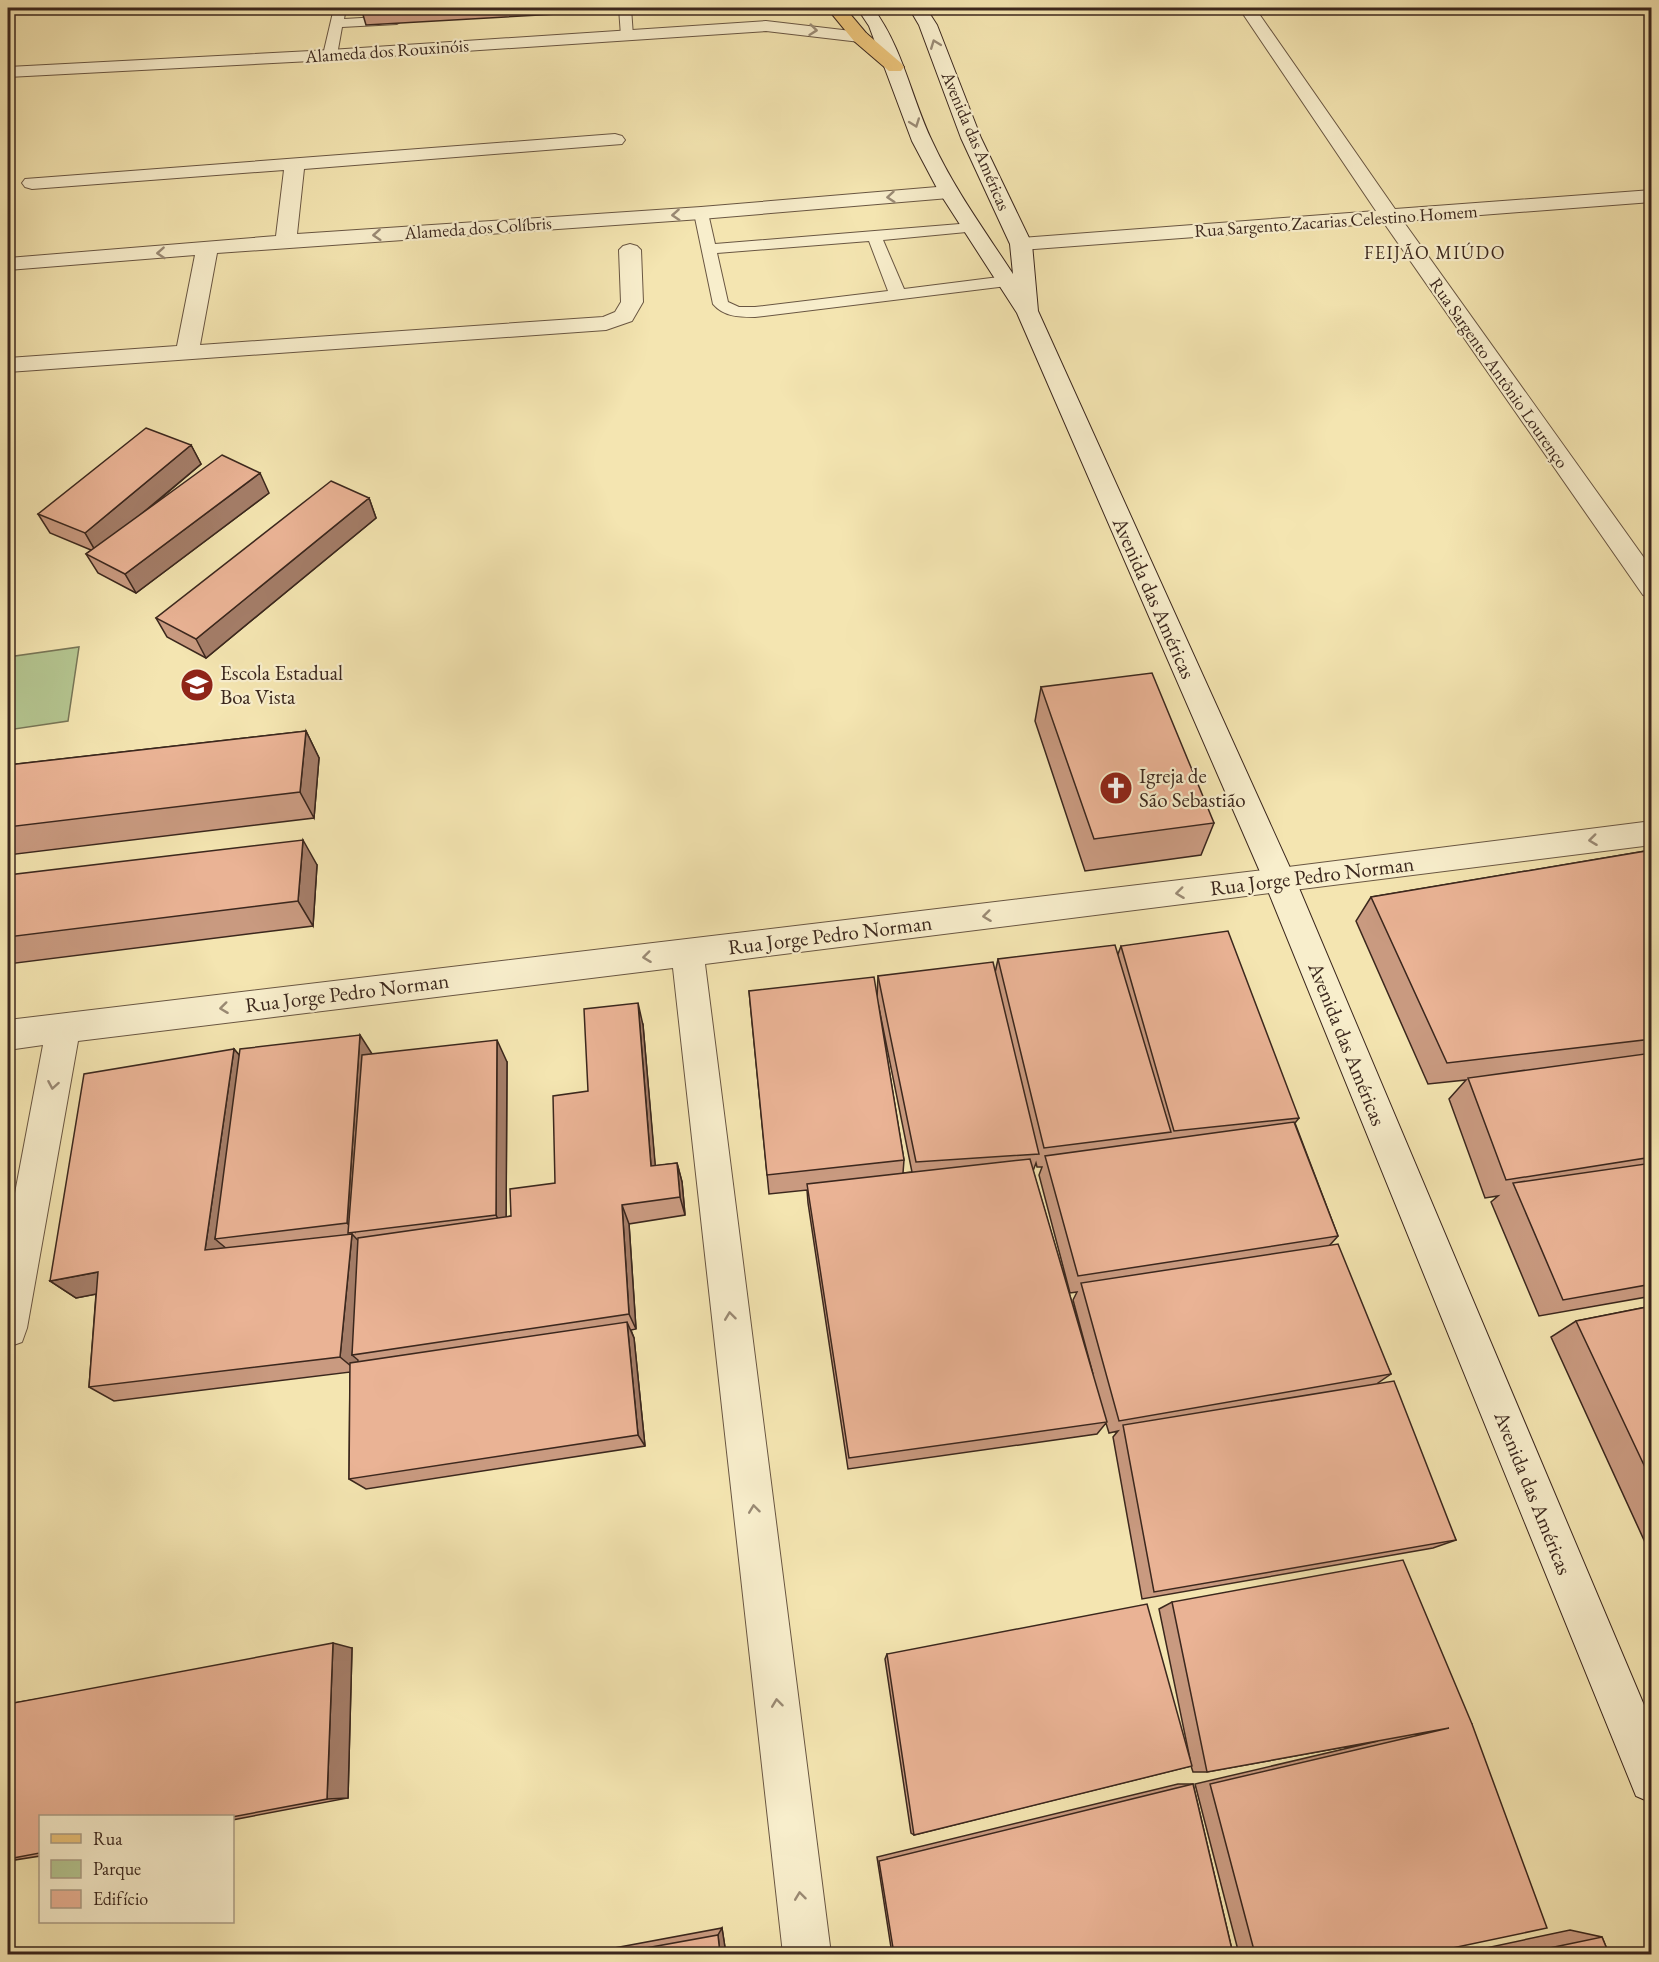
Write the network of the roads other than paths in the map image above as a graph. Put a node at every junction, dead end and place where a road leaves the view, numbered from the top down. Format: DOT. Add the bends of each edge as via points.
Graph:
graph roads {
  1 [pos="340,8"];
  2 [pos="625,8"];
  3 [pos="836,8"];
  4 [pos="865,8"];
  5 [pos="918,8"];
  6 [pos="1246,8"];
  7 [pos="804,12"];
  8 [pos="405,19"];
  9 [pos="337,23"];
  10 [pos="766,26"];
  11 [pos="627,36"];
  12 [pos="860,37"];
  13 [pos="330,55"];
  14 [pos="895,68"];
  15 [pos="8,72"];
  16 [pos="615,140"];
  17 [pos="295,164"];
  18 [pos="32,183"];
  19 [pos="949,192"];
  20 [pos="1652,196"];
  21 [pos="701,213"];
  22 [pos="1390,218"];
  23 [pos="972,228"];
  24 [pos="874,235"];
  25 [pos="286,242"];
  26 [pos="1021,244"];
  27 [pos="207,249"];
  28 [pos="709,249"];
  29 [pos="630,250"];
  30 [pos="8,264"];
  31 [pos="1007,281"];
  32 [pos="898,295"];
  33 [pos="1028,314"];
  34 [pos="188,352"];
  35 [pos="8,365"];
  36 [pos="1652,589"];
  37 [pos="1652,833"];
  38 [pos="1280,881"];
  39 [pos="687,952"];
  40 [pos="63,1028"];
  41 [pos="8,1035"];
  42 [pos="8,1328"];
  43 [pos="1652,1780"];
  44 [pos="807,1954"];
  1 -- 9 [label="lane"];
  2 -- 11 [label="lane"];
  3 -- 12 [label="main road"];
  4 -- 14 [label="street, Avenida das Américas" via="878,26"];
  26 -- 5 [label="street, Avenida das Américas, one-way" via="971,138"];
  6 -- 22 [label="street, Rua Sargento Antônio Lourenço"];
  7 -- 10 [label="street, Alameda dos Rouxinóis"];
  8 -- 9 [label="lane"];
  9 -- 13 [label="lane"];
  10 -- 11 [label="street, Alameda dos Rouxinóis"];
  10 -- 12 [label="street, Alameda dos Rouxinóis, one-way"];
  11 -- 13 [label="street, Alameda dos Rouxinóis"];
  12 -- 14 [label="main road"];
  13 -- 15 [label="street, Alameda dos Rouxinóis"];
  14 -- 19 [label="street, Avenida das Américas, one-way" via="922,141"];
  16 -- 17 [label="street"];
  17 -- 18 [label="street"];
  17 -- 25 [label="street"];
  19 -- 21 [label="street, Alameda dos Colíbris, one-way"];
  19 -- 23 [label="street, Avenida das Américas"];
  20 -- 22 [label="street, Rua Sargento Zacarias Celestino Homem"];
  21 -- 25 [label="street, Alameda dos Colíbris, one-way"];
  21 -- 28 [label="lane"];
  22 -- 26 [label="street, Rua Sargento Zacarias Celestino Homem"];
  22 -- 36 [label="street, Rua Sargento Antônio Lourenço"];
  23 -- 24 [label="lane"];
  23 -- 31 [label="street, Avenida das Américas"];
  24 -- 28 [label="lane"];
  24 -- 32 [label="lane"];
  25 -- 27 [label="street, Alameda dos Colíbris"];
  26 -- 33 [label="street, Avenida das Américas"];
  27 -- 30 [label="street, Alameda dos Colíbris, one-way"];
  27 -- 34 [label="street"];
  28 -- 32 [label="lane" via="721,304 736,312"];
  29 -- 34 [label="street" via="632,302 624,316 606,323"];
  31 -- 32 [label="lane"];
  31 -- 33 [label="street, Avenida das Américas"];
  33 -- 38 [label="street, Avenida das Américas"];
  34 -- 35 [label="street"];
  37 -- 38 [label="street, Rua Jorge Pedro Norman, one-way"];
  38 -- 39 [label="street, Rua Jorge Pedro Norman, one-way"];
  38 -- 43 [label="street, Avenida das Américas"];
  39 -- 40 [label="street, Rua Jorge Pedro Norman, one-way"];
  44 -- 39 [label="street, one-way"];
  40 -- 41 [label="street, Rua Jorge Pedro Norman"];
  40 -- 42 [label="street, one-way"];
}
